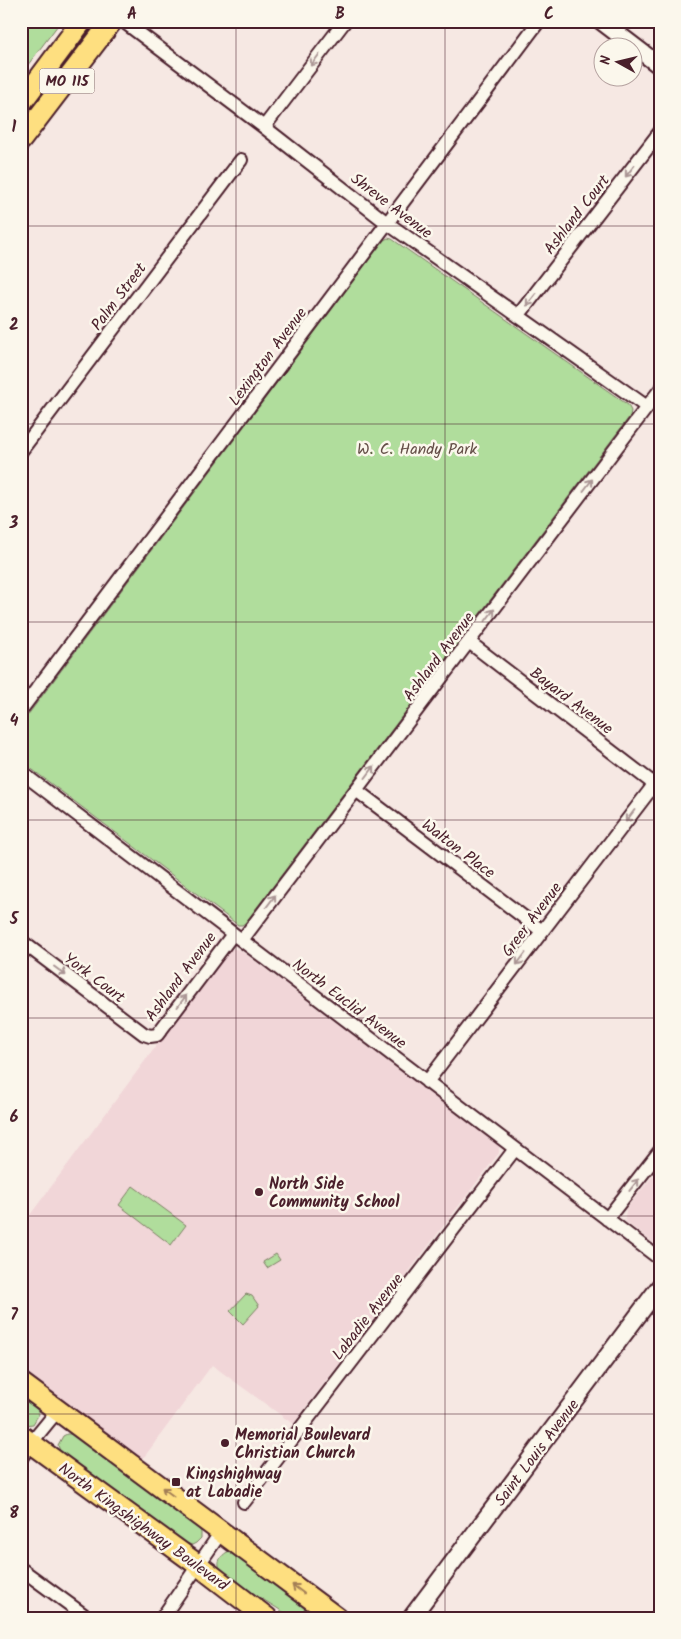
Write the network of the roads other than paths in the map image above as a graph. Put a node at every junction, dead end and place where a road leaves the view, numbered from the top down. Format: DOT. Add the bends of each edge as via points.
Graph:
graph roads {
  1 [pos="82,21"];
  2 [pos="98,21"];
  3 [pos="112,21"];
  4 [pos="123,21"];
  5 [pos="345,21"];
  6 [pos="539,21"];
  7 [pos="602,21"];
  8 [pos="660,66"];
  9 [pos="21,103"];
  10 [pos="38,120"];
  11 [pos="264,127"];
  12 [pos="660,132"];
  13 [pos="21,140"];
  14 [pos="241,160"];
  15 [pos="387,223"];
  16 [pos="518,316"];
  17 [pos="660,390"];
  18 [pos="647,406"];
  19 [pos="21,451"];
  20 [pos="469,642"];
  21 [pos="21,710"];
  22 [pos="21,772"];
  23 [pos="657,781"];
  24 [pos="356,790"];
  25 [pos="542,931"];
  26 [pos="237,937"];
  27 [pos="21,942"];
  28 [pos="150,1036"];
  29 [pos="427,1082"];
  30 [pos="515,1149"];
  31 [pos="660,1151"];
  32 [pos="608,1219"];
  33 [pos="660,1259"];
  34 [pos="660,1286"];
  35 [pos="21,1382"];
  36 [pos="58,1410"];
  37 [pos="25,1446"];
  38 [pos="244,1502"];
  39 [pos="221,1532"];
  40 [pos="198,1565"];
  41 [pos="21,1569"];
  42 [pos="660,1612"];
  43 [pos="88,1618"];
  44 [pos="162,1618"];
  45 [pos="267,1618"];
  46 [pos="337,1618"];
  47 [pos="411,1618"];
  48 [pos="656,1618"];
  1 -- 9 [label="main road"];
  2 -- 10 [label="main road" via="45,97"];
  3 -- 10 [label="main road, MO 115"];
  4 -- 11 [label="street, Shreve Avenue"];
  5 -- 11 [label="street, one-way"];
  6 -- 15 [label="street, Lexington Avenue"];
  7 -- 8 [label="street"];
  10 -- 13 [label="main road, MO 115"];
  11 -- 15 [label="street, Shreve Avenue"];
  12 -- 16 [label="street, Ashland Court, one-way"];
  14 -- 19 [label="street, Palm Street"];
  15 -- 16 [label="street, Shreve Avenue"];
  15 -- 21 [label="street, Lexington Avenue"];
  16 -- 18 [label="street, Shreve Avenue"];
  17 -- 18 [label="street, Ashland Avenue"];
  20 -- 18 [label="street, Ashland Avenue, one-way"];
  20 -- 23 [label="street, Bayard Avenue"];
  24 -- 20 [label="street, Ashland Avenue, one-way"];
  22 -- 26 [label="street, North Euclid Avenue"];
  23 -- 25 [label="street, Greer Avenue, one-way"];
  24 -- 25 [label="street, Walton Place"];
  26 -- 24 [label="street, Ashland Avenue, one-way"];
  25 -- 29 [label="street, Greer Avenue, one-way"];
  28 -- 26 [label="street, Ashland Avenue, one-way" via="157,1035"];
  26 -- 29 [label="street, North Euclid Avenue"];
  27 -- 28 [label="street, York Court, one-way"];
  29 -- 30 [label="street, North Euclid Avenue"];
  30 -- 32 [label="street, North Euclid Avenue"];
  30 -- 38 [label="street, Labadie Avenue"];
  32 -- 31 [label="street, one-way"];
  32 -- 33 [label="street, North Euclid Avenue"];
  34 -- 47 [label="street, Saint Louis Avenue"];
  35 -- 36 [label="main road"];
  36 -- 37 [label="street"];
  39 -- 36 [label="main road, one-way"];
  37 -- 40 [label="main road, North Kingshighway Boulevard"];
  39 -- 40 [label="street"];
  46 -- 39 [label="main road, one-way"];
  40 -- 44 [label="street"];
  40 -- 45 [label="main road, North Kingshighway Boulevard"];
  41 -- 43 [label="street"];
  42 -- 48 [label="street"];
}
